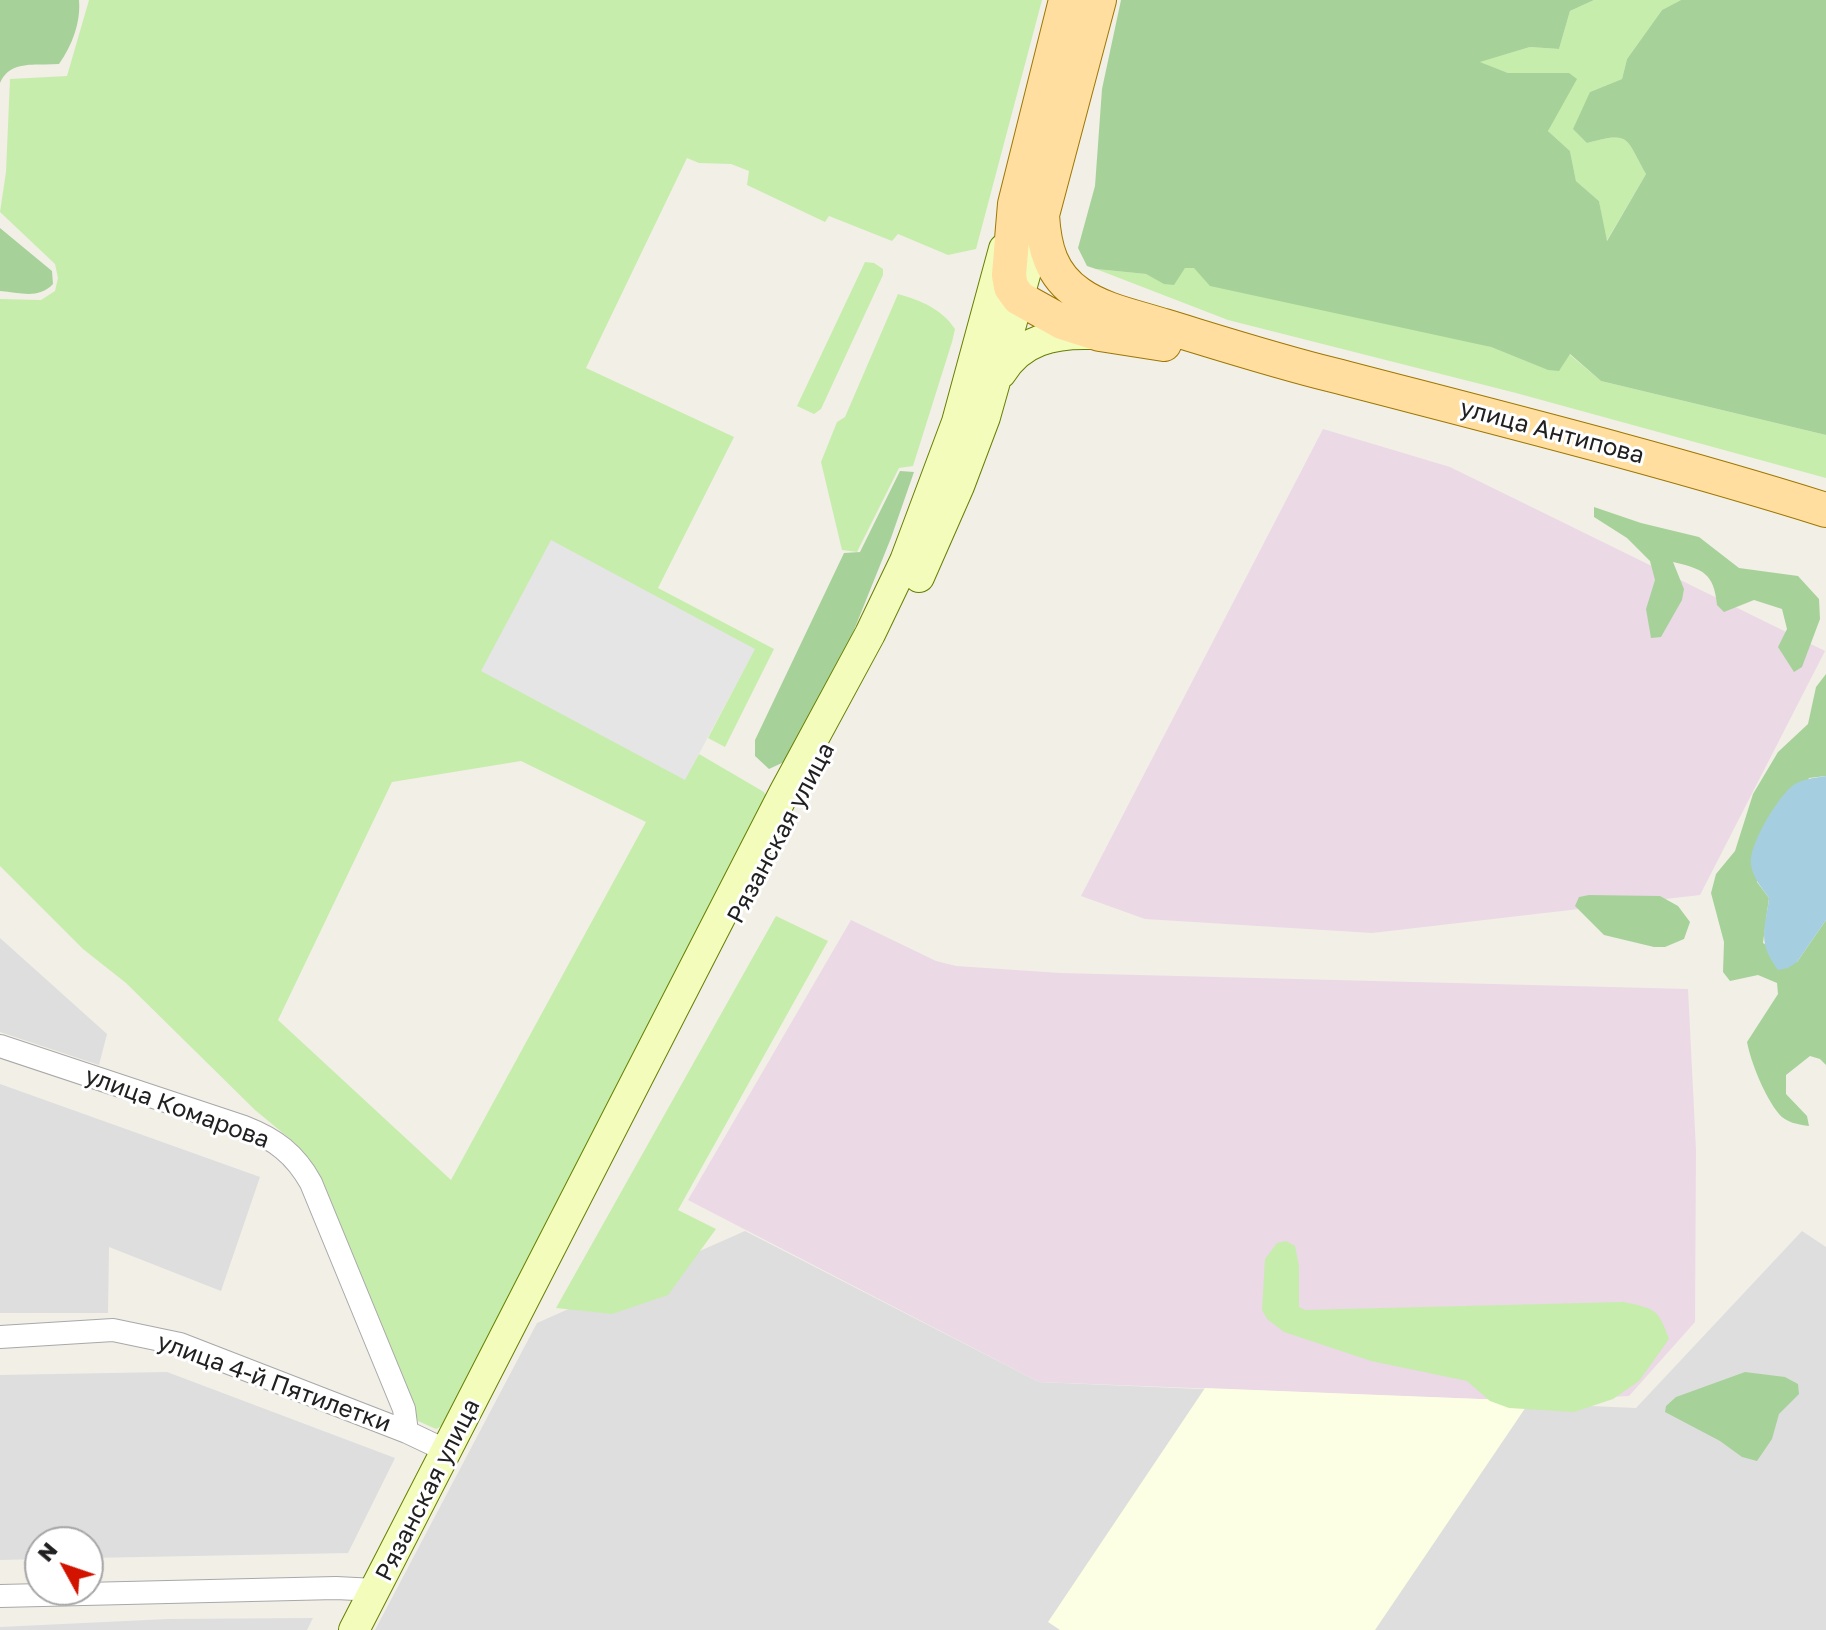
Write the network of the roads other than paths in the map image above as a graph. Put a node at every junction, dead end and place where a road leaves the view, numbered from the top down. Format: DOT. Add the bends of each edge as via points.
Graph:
graph roads {
  1 [pos="1066,0"];
  2 [pos="1099,0"];
  3 [pos="1029,210"];
  4 [pos="1019,298"];
  5 [pos="1104,321"];
  6 [pos="984,325"];
  7 [pos="996,382"];
  8 [pos="1826,510"];
  9 [pos="0,1046"];
  10 [pos="0,1337"];
  11 [pos="498,1348"];
  12 [pos="407,1432"];
  13 [pos="447,1451"];
  14 [pos="376,1590"];
  15 [pos="0,1596"];
  16 [pos="354,1630"];
  1 -- 3 [label="main road"];
  2 -- 3 [label="main road"];
  3 -- 4 [label="main road" via="1009,275"];
  3 -- 5 [label="main road, улица Антипова" via="1061,279"];
  3 -- 6 [label="main road, Рязанская улица"];
  4 -- 5 [label="main road, улица Антипова" via="1062,322"];
  4 -- 6 [label="main road" via="1000,305"];
  4 -- 7 [label="main road, Рязанская улица"];
  5 -- 7 [label="main road" via="1024,347"];
  5 -- 8 [label="main road, улица Антипова" via="1644,456"];
  6 -- 11 [label="main road, Рязанская улица" via="957,422 905,561"];
  7 -- 11 [label="main road, Рязанская улица" via="959,486 917,580"];
  9 -- 12 [label="street, улица Комарова" via="244,1127 289,1153 311,1183 404,1409"];
  10 -- 12 [label="street, улица 4-й Пятилетки" via="113,1330 180,1344"];
  11 -- 13 [label="main road, Рязанская улица"];
  12 -- 13 [label="street, улица 4-й Пятилетки"];
  13 -- 14 [label="main road, Рязанская улица"];
  14 -- 15 [label="street"];
  14 -- 16 [label="main road, Рязанская улица"];
}
